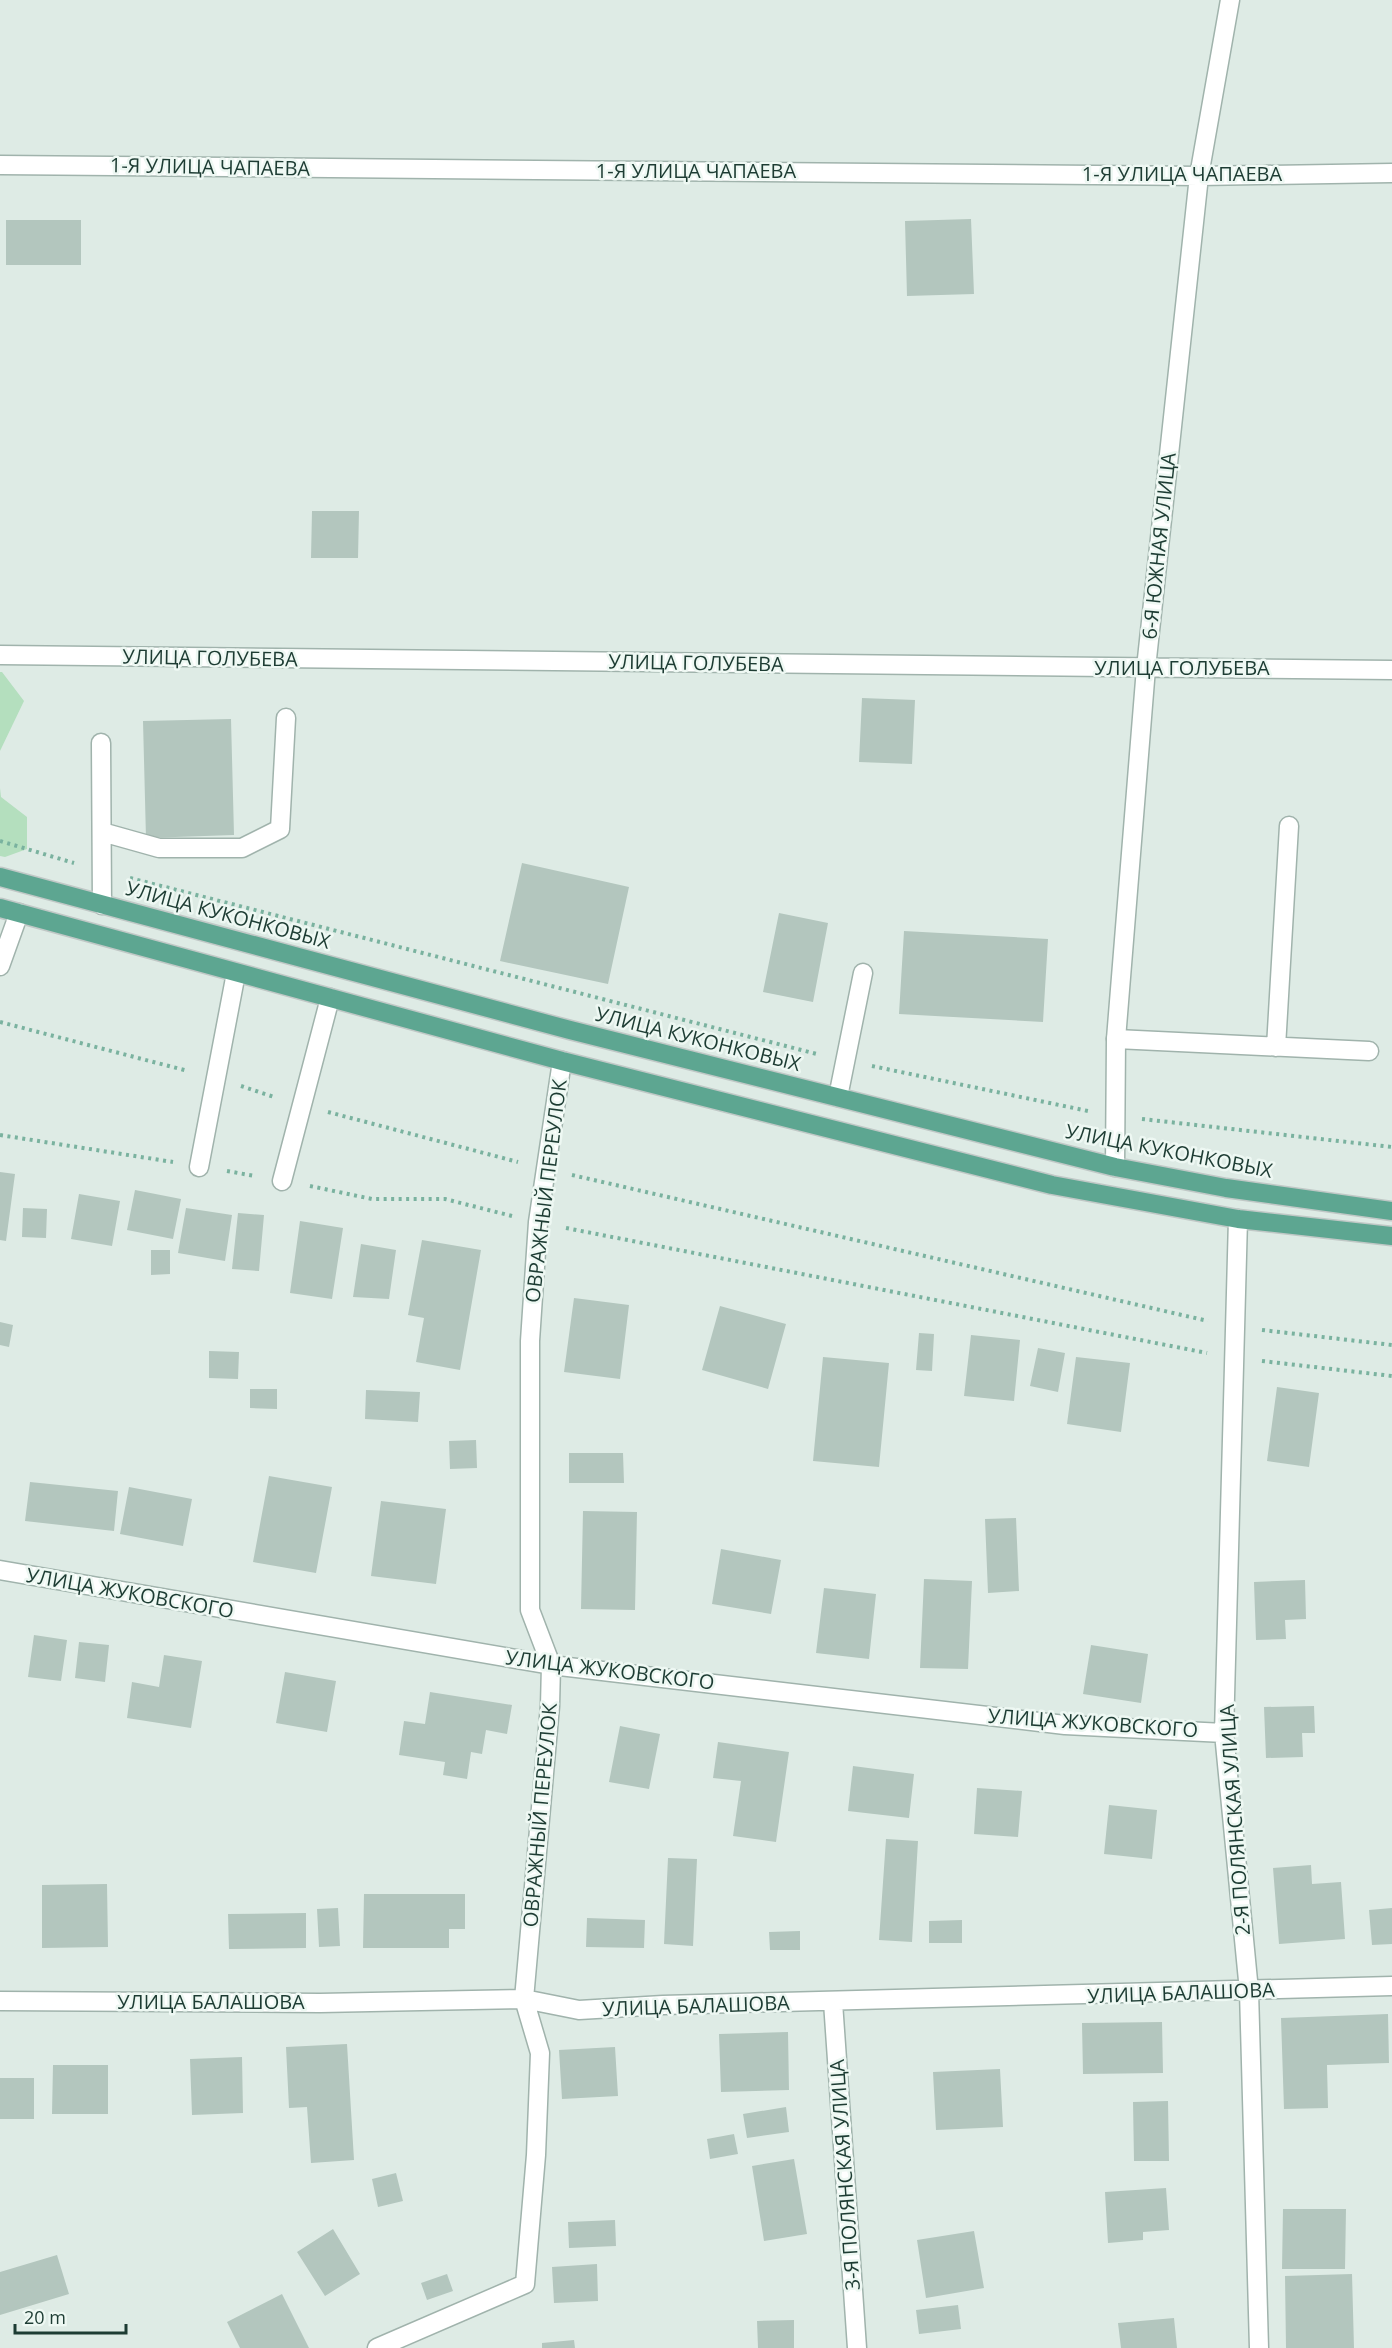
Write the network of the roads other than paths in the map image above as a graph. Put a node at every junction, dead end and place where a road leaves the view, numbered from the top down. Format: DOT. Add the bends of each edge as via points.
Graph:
graph roads {
  1 [pos="1230,0"];
  2 [pos="0,165"];
  3 [pos="1392,173"];
  4 [pos="1198,176"];
  5 [pos="0,655"];
  6 [pos="1146,668"];
  7 [pos="1392,670"];
  8 [pos="286,718"];
  9 [pos="101,743"];
  10 [pos="1288,826"];
  11 [pos="102,832"];
  12 [pos="0,877"];
  13 [pos="102,905"];
  14 [pos="0,908"];
  15 [pos="19,913"];
  16 [pos="0,966"];
  17 [pos="236,973"];
  18 [pos="863,973"];
  19 [pos="330,998"];
  20 [pos="1116,1039"];
  21 [pos="1276,1047"];
  22 [pos="1369,1051"];
  23 [pos="562,1061"];
  24 [pos="838,1097"];
  25 [pos="199,1167"];
  26 [pos="1115,1167"];
  27 [pos="282,1181"];
  28 [pos="1392,1211"];
  29 [pos="1238,1220"];
  30 [pos="1392,1236"];
  31 [pos="0,1570"];
  32 [pos="551,1665"];
  33 [pos="1224,1732"];
  34 [pos="1392,1986"];
  35 [pos="1249,1991"];
  36 [pos="524,1999"];
  37 [pos="0,2001"];
  38 [pos="833,2002"];
  39 [pos="377,2348"];
  40 [pos="857,2348"];
  41 [pos="1259,2348"];
  1 -- 4 [label="street, 6-Я ЮЖНАЯ УЛИЦА"];
  2 -- 4 [label="street, 1-Я УЛИЦА ЧАПАЕВА"];
  3 -- 4 [label="street, 1-Я УЛИЦА ЧАПАЕВА"];
  4 -- 6 [label="street, 6-Я ЮЖНАЯ УЛИЦА"];
  5 -- 6 [label="street, УЛИЦА ГОЛУБЕВА"];
  6 -- 7 [label="street, УЛИЦА ГОЛУБЕВА"];
  6 -- 20 [label="street, 6-Я ЮЖНАЯ УЛИЦА"];
  8 -- 11 [label="street" via="280,829 242,848 159,848"];
  9 -- 11 [label="street"];
  10 -- 21 [label="street"];
  11 -- 13 [label="street"];
  12 -- 13 [label="main road, УЛИЦА КУКОНКОВЫХ"];
  13 -- 24 [label="main road, УЛИЦА КУКОНКОВЫХ"];
  14 -- 15 [label="main road"];
  15 -- 16 [label="street"];
  15 -- 17 [label="main road"];
  17 -- 19 [label="main road"];
  17 -- 25 [label="street"];
  18 -- 24 [label="street"];
  19 -- 23 [label="main road"];
  19 -- 27 [label="street"];
  20 -- 21 [label="street"];
  20 -- 26 [label="street, 6-Я ЮЖНАЯ УЛИЦА"];
  21 -- 22 [label="street"];
  23 -- 29 [label="main road" via="1052,1185"];
  23 -- 32 [label="street, ОВРАЖНЫЙ ПЕРЕУЛОК" via="538,1222 530,1341 530,1610"];
  24 -- 26 [label="main road, УЛИЦА КУКОНКОВЫХ"];
  26 -- 28 [label="main road, УЛИЦА КУКОНКОВЫХ" via="1226,1188"];
  29 -- 30 [label="main road"];
  29 -- 33 [label="street, 2-Я ПОЛЯНСКАЯ УЛИЦА"];
  31 -- 32 [label="street, УЛИЦА ЖУКОВСКОГО"];
  32 -- 33 [label="street, УЛИЦА ЖУКОВСКОГО" via="1065,1725"];
  32 -- 36 [label="street, ОВРАЖНЫЙ ПЕРЕУЛОК"];
  33 -- 35 [label="street, 2-Я ПОЛЯНСКАЯ УЛИЦА"];
  34 -- 35 [label="street, УЛИЦА БАЛАШОВА"];
  35 -- 38 [label="street, УЛИЦА БАЛАШОВА"];
  35 -- 41 [label="street, 2-Я ПОЛЯНСКАЯ УЛИЦА"];
  36 -- 37 [label="street, УЛИЦА БАЛАШОВА" via="320,2003"];
  36 -- 38 [label="street, УЛИЦА БАЛАШОВА" via="579,2010"];
  36 -- 39 [label="street, ОВРАЖНЫЙ ПЕРЕУЛОК" via="540,2053 525,2284"];
  38 -- 40 [label="street, 3-Я ПОЛЯНСКАЯ УЛИЦА"];
}
